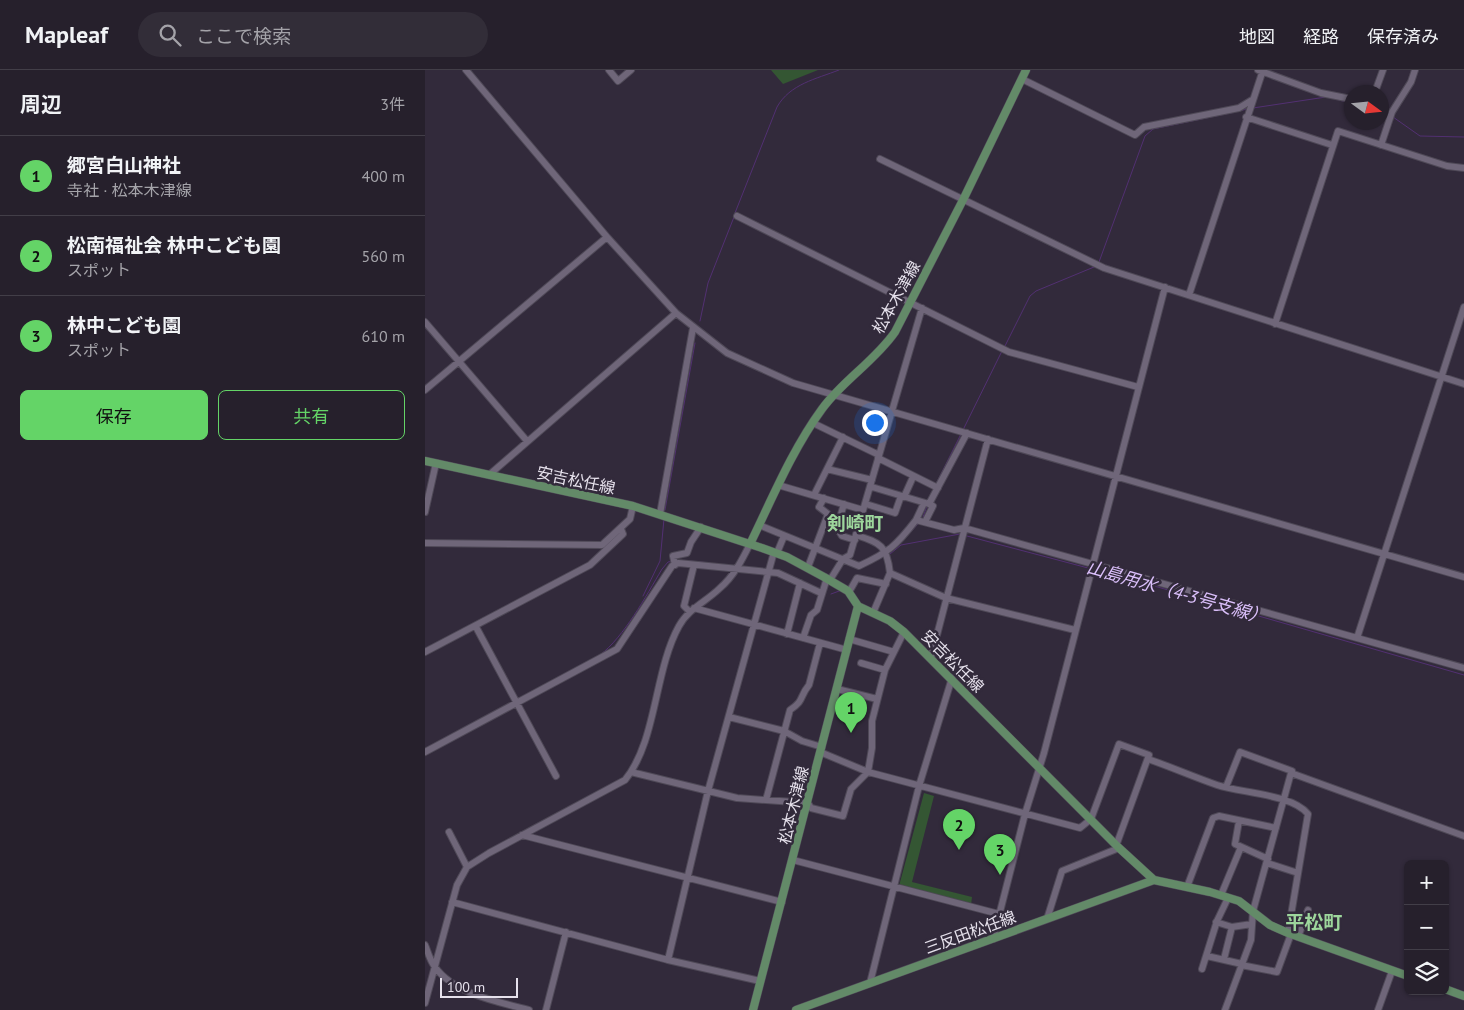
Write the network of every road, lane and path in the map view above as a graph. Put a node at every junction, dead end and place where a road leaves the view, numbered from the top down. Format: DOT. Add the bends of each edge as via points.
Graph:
graph roads {
  1 [pos="466,70"];
  2 [pos="609,70"];
  3 [pos="631,70"];
  4 [pos="1026,70"];
  5 [pos="1261,70"];
  6 [pos="1383,70"];
  7 [pos="1415,70"];
  8 [pos="1022,79"];
  9 [pos="1378,85"];
  10 [pos="1344,97"];
  11 [pos="1249,109"];
  12 [pos="1332,145"];
  13 [pos="1381,145"];
  14 [pos="880,159"];
  15 [pos="1464,168"];
  16 [pos="964,198"];
  17 [pos="737,216"];
  18 [pos="607,238"];
  19 [pos="1165,287"];
  20 [pos="1189,295"];
  21 [pos="911,302"];
  22 [pos="1464,307"];
  23 [pos="922,308"];
  24 [pos="676,312"];
  25 [pos="425,322"];
  26 [pos="1275,324"];
  27 [pos="693,328"];
  28 [pos="458,361"];
  29 [pos="1441,377"];
  30 [pos="1464,384"];
  31 [pos="1138,387"];
  32 [pos="425,390"];
  33 [pos="834,394"];
  34 [pos="892,411"];
  35 [pos="813,423"];
  36 [pos="964,432"];
  37 [pos="843,437"];
  38 [pos="988,439"];
  39 [pos="527,442"];
  40 [pos="879,456"];
  41 [pos="425,461"];
  42 [pos="436,464"];
  43 [pos="827,469"];
  44 [pos="489,475"];
  45 [pos="1115,476"];
  46 [pos="913,477"];
  47 [pos="872,483"];
  48 [pos="778,485"];
  49 [pos="936,487"];
  50 [pos="814,495"];
  51 [pos="903,496"];
  52 [pos="824,498"];
  53 [pos="844,504"];
  54 [pos="927,504"];
  55 [pos="633,506"];
  56 [pos="865,507"];
  57 [pos="425,512"];
  58 [pos="660,514"];
  59 [pos="917,520"];
  60 [pos="925,522"];
  61 [pos="759,525"];
  62 [pos="825,526"];
  63 [pos="701,527"];
  64 [pos="837,528"];
  65 [pos="621,529"];
  66 [pos="963,532"];
  67 [pos="784,536"];
  68 [pos="856,538"];
  69 [pos="425,543"];
  70 [pos="750,544"];
  71 [pos="817,547"];
  72 [pos="776,553"];
  73 [pos="886,553"];
  74 [pos="1384,554"];
  75 [pos="843,559"];
  76 [pos="674,562"];
  77 [pos="694,565"];
  78 [pos="1091,566"];
  79 [pos="738,567"];
  80 [pos="808,567"];
  81 [pos="769,569"];
  82 [pos="890,573"];
  83 [pos="1464,577"];
  84 [pos="828,579"];
  85 [pos="800,583"];
  86 [pos="886,584"];
  87 [pos="846,590"];
  88 [pos="821,593"];
  89 [pos="946,598"];
  90 [pos="858,606"];
  91 [pos="692,610"];
  92 [pos="873,613"];
  93 [pos="754,625"];
  94 [pos="476,627"];
  95 [pos="1075,630"];
  96 [pos="904,632"];
  97 [pos="787,634"];
  98 [pos="803,638"];
  99 [pos="1357,638"];
  100 [pos="849,639"];
  101 [pos="820,643"];
  102 [pos="847,650"];
  103 [pos="425,652"];
  104 [pos="894,652"];
  105 [pos="931,658"];
  106 [pos="861,663"];
  107 [pos="1464,668"];
  108 [pos="885,670"];
  109 [pos="952,678"];
  110 [pos="837,689"];
  111 [pos="877,699"];
  112 [pos="514,701"];
  113 [pos="729,716"];
  114 [pos="784,731"];
  115 [pos="821,750"];
  116 [pos="425,752"];
  117 [pos="1148,759"];
  118 [pos="1039,768"];
  119 [pos="1292,771"];
  120 [pos="631,772"];
  121 [pos="868,772"];
  122 [pos="556,776"];
  123 [pos="919,786"];
  124 [pos="1226,787"];
  125 [pos="708,791"];
  126 [pos="766,800"];
  127 [pos="1283,800"];
  128 [pos="808,803"];
  129 [pos="1025,814"];
  130 [pos="1091,819"];
  131 [pos="1239,820"];
  132 [pos="1276,828"];
  133 [pos="449,832"];
  134 [pos="522,835"];
  135 [pos="1464,836"];
  136 [pos="1118,847"];
  137 [pos="1241,847"];
  138 [pos="793,860"];
  139 [pos="1267,861"];
  140 [pos="467,867"];
  141 [pos="1298,873"];
  142 [pos="686,877"];
  143 [pos="1154,880"];
  144 [pos="893,886"];
  145 [pos="1187,887"];
  146 [pos="1225,897"];
  147 [pos="452,902"];
  148 [pos="782,902"];
  149 [pos="1308,910"];
  150 [pos="1253,911"];
  151 [pos="999,914"];
  152 [pos="1047,919"];
  153 [pos="1216,922"];
  154 [pos="1252,924"];
  155 [pos="1232,926"];
  156 [pos="565,932"];
  157 [pos="1292,934"];
  158 [pos="993,939"];
  159 [pos="426,950"];
  160 [pos="1207,956"];
  161 [pos="1223,959"];
  162 [pos="668,960"];
  163 [pos="1242,964"];
  164 [pos="435,967"];
  165 [pos="1202,969"];
  166 [pos="1392,971"];
  167 [pos="1404,975"];
  168 [pos="760,982"];
  169 [pos="870,983"];
  170 [pos="1449,990"];
  171 [pos="1464,996"];
  172 [pos="425,1003"];
  173 [pos="754,1008"];
  174 [pos="529,1010"];
  175 [pos="546,1010"];
  176 [pos="796,1010"];
  177 [pos="1225,1010"];
  178 [pos="1378,1010"];
  1 -- 18 [label="street"];
  2 -- 3 [label="street" via="618,81"];
  4 -- 8 [label="main road, 松本木津線"];
  5 -- 10 [label="street"];
  5 -- 11 [label="street"];
  6 -- 9 [label="street"];
  7 -- 13 [label="street" via="1391,115"];
  8 -- 11 [label="street" via="1135,135 1144,127 1239,108"];
  8 -- 16 [label="main road, 松本木津線"];
  11 -- 12 [label="street"];
  11 -- 20 [label="street"];
  12 -- 13 [label="street" via="1338,132"];
  12 -- 26 [label="street"];
  13 -- 15 [label="street" via="1447,166"];
  14 -- 16 [label="street"];
  16 -- 19 [label="street" via="1098,265"];
  16 -- 21 [label="main road, 松本木津線"];
  17 -- 21 [label="street"];
  18 -- 24 [label="street"];
  18 -- 28 [label="street"];
  19 -- 20 [label="street"];
  19 -- 31 [label="street"];
  20 -- 26 [label="street"];
  21 -- 23 [label="street"];
  21 -- 33 [label="main road, 松本木津線" via="883,349"];
  22 -- 29 [label="street"];
  23 -- 31 [label="street" via="1004,349"];
  23 -- 34 [label="street"];
  24 -- 27 [label="street"];
  24 -- 39 [label="street"];
  25 -- 28 [label="street"];
  26 -- 29 [label="street"];
  27 -- 33 [label="street" via="727,353 768,373"];
  27 -- 58 [label="street"];
  28 -- 32 [label="street"];
  28 -- 39 [label="street"];
  29 -- 30 [label="street"];
  29 -- 74 [label="street"];
  31 -- 45 [label="street"];
  33 -- 34 [label="street"];
  33 -- 35 [label="main road, 松本木津線"];
  34 -- 36 [label="street"];
  34 -- 40 [label="street"];
  35 -- 37 [label="street"];
  35 -- 48 [label="main road, 松本木津線"];
  36 -- 38 [label="street"];
  36 -- 49 [label="street"];
  37 -- 40 [label="street"];
  37 -- 43 [label="street"];
  38 -- 45 [label="street"];
  38 -- 66 [label="street"];
  39 -- 44 [label="street"];
  40 -- 46 [label="street"];
  40 -- 47 [label="street"];
  41 -- 42 [label="main road, 安吉松任線"];
  42 -- 44 [label="main road, 安吉松任線"];
  42 -- 57 [label="street"];
  43 -- 47 [label="street"];
  43 -- 50 [label="street"];
  44 -- 55 [label="main road, 安吉松任線"];
  45 -- 74 [label="street"];
  45 -- 78 [label="street"];
  46 -- 49 [label="street"];
  46 -- 51 [label="street"];
  47 -- 51 [label="street"];
  47 -- 56 [label="street"];
  48 -- 50 [label="street"];
  48 -- 61 [label="main road, 松本木津線"];
  49 -- 54 [label="street"];
  50 -- 52 [label="street"];
  51 -- 54 [label="street"];
  51 -- 56 [label="street" via="895,512"];
  52 -- 53 [label="street"];
  52 -- 62 [label="street" via="819,507 829,514"];
  53 -- 56 [label="street"];
  53 -- 64 [label="street"];
  54 -- 59 [label="street"];
  54 -- 60 [label="street" via="933,506"];
  55 -- 58 [label="main road, 安吉松任線"];
  55 -- 65 [label="street" via="630,519"];
  56 -- 68 [label="street"];
  58 -- 63 [label="main road, 安吉松任線"];
  59 -- 60 [label="street"];
  59 -- 73 [label="street"];
  60 -- 66 [label="street"];
  61 -- 67 [label="street"];
  61 -- 70 [label="main road, 松本木津線"];
  62 -- 64 [label="street"];
  62 -- 71 [label="street"];
  63 -- 70 [label="main road, 安吉松任線"];
  63 -- 76 [label="street" via="687,552 676,554"];
  64 -- 68 [label="street" via="842,536"];
  65 -- 69 [label="street" via="602,545"];
  65 -- 94 [label="street" via="623,534 591,565"];
  66 -- 78 [label="street"];
  66 -- 89 [label="street"];
  67 -- 71 [label="street"];
  67 -- 72 [label="street"];
  68 -- 73 [label="street" via="875,541"];
  68 -- 75 [label="street" via="850,555"];
  70 -- 72 [label="main road, 安吉松任線"];
  70 -- 79 [label="street"];
  71 -- 75 [label="street"];
  71 -- 80 [label="street"];
  72 -- 80 [label="main road, 安吉松任線"];
  72 -- 81 [label="street"];
  73 -- 75 [label="street" via="859,566"];
  73 -- 82 [label="street"];
  74 -- 83 [label="street"];
  74 -- 99 [label="street"];
  75 -- 84 [label="street"];
  76 -- 77 [label="street"];
  76 -- 112 [label="street" via="617,649"];
  77 -- 79 [label="street"];
  77 -- 91 [label="street" via="684,606"];
  78 -- 95 [label="street"];
  78 -- 99 [label="street"];
  79 -- 81 [label="street"];
  79 -- 91 [label="street" via="721,588"];
  80 -- 84 [label="main road, 安吉松任線"];
  81 -- 85 [label="street"];
  81 -- 93 [label="street"];
  82 -- 86 [label="street"];
  82 -- 89 [label="street"];
  84 -- 87 [label="main road, 安吉松任線"];
  84 -- 88 [label="street"];
  85 -- 88 [label="street"];
  85 -- 97 [label="street"];
  86 -- 87 [label="street" via="857,578"];
  86 -- 92 [label="street"];
  87 -- 90 [label="main road, 安吉松任線"];
  88 -- 98 [label="street" via="817,610 811,615"];
  89 -- 95 [label="street"];
  89 -- 105 [label="street"];
  90 -- 92 [label="main road, 安吉松任線"];
  90 -- 100 [label="main road, 松本木津線"];
  91 -- 93 [label="street"];
  91 -- 120 [label="street" via="675,633 638,761"];
  92 -- 96 [label="main road, 安吉松任線"];
  93 -- 97 [label="street"];
  93 -- 113 [label="street"];
  94 -- 103 [label="street"];
  94 -- 112 [label="street"];
  95 -- 118 [label="street"];
  96 -- 104 [label="street"];
  96 -- 105 [label="main road, 安吉松任線"];
  97 -- 98 [label="street"];
  98 -- 101 [label="street"];
  99 -- 107 [label="street"];
  100 -- 102 [label="main road, 松本木津線"];
  100 -- 104 [label="street"];
  101 -- 102 [label="street"];
  101 -- 114 [label="street" via="809,686 801,702 790,710"];
  102 -- 110 [label="main road, 松本木津線"];
  104 -- 108 [label="street"];
  105 -- 109 [label="main road, 安吉松任線"];
  106 -- 108 [label="street"];
  108 -- 111 [label="street"];
  109 -- 118 [label="main road, 安吉松任線"];
  109 -- 123 [label="street"];
  110 -- 111 [label="street"];
  110 -- 115 [label="main road, 松本木津線"];
  111 -- 121 [label="street"];
  112 -- 116 [label="street"];
  112 -- 122 [label="street"];
  113 -- 114 [label="street"];
  113 -- 125 [label="street"];
  114 -- 115 [label="street"];
  114 -- 126 [label="street"];
  115 -- 121 [label="street"];
  115 -- 128 [label="main road, 松本木津線"];
  117 -- 124 [label="street"];
  117 -- 130 [label="street" via="1149,754 1119,744"];
  117 -- 136 [label="street"];
  118 -- 129 [label="street"];
  118 -- 130 [label="main road, 安吉松任線"];
  119 -- 124 [label="street" via="1240,752"];
  120 -- 125 [label="street"];
  120 -- 134 [label="street" via="625,780 608,790"];
  121 -- 123 [label="street"];
  121 -- 128 [label="street" via="851,789 843,816 811,808"];
  123 -- 129 [label="street"];
  123 -- 144 [label="street"];
  124 -- 127 [label="street"];
  125 -- 126 [label="street"];
  125 -- 142 [label="street"];
  126 -- 128 [label="street"];
  127 -- 132 [label="street"];
  127 -- 135 [label="street" via="1291,773"];
  127 -- 141 [label="street" via="1303,808 1308,814"];
  128 -- 138 [label="main road, 松本木津線"];
  129 -- 130 [label="street" via="1080,828"];
  129 -- 151 [label="street"];
  130 -- 136 [label="main road, 安吉松任線"];
  131 -- 132 [label="street"];
  131 -- 137 [label="street" via="1235,844"];
  131 -- 145 [label="street" via="1219,816 1211,820"];
  132 -- 139 [label="street"];
  133 -- 140 [label="street"];
  134 -- 140 [label="street"];
  134 -- 142 [label="street"];
  136 -- 143 [label="main road, 安吉松任線"];
  136 -- 152 [label="street" via="1062,871"];
  137 -- 139 [label="street"];
  137 -- 146 [label="street"];
  138 -- 144 [label="street"];
  138 -- 148 [label="main road, 松本木津線"];
  139 -- 141 [label="street"];
  139 -- 150 [label="street"];
  140 -- 147 [label="street"];
  141 -- 157 [label="street"];
  142 -- 148 [label="street"];
  142 -- 162 [label="street"];
  143 -- 145 [label="main road"];
  143 -- 152 [label="main road, 三反田松任線"];
  144 -- 151 [label="street"];
  144 -- 169 [label="street"];
  145 -- 146 [label="main road"];
  146 -- 150 [label="main road" via="1239,901"];
  146 -- 153 [label="street"];
  147 -- 156 [label="street"];
  147 -- 164 [label="street"];
  148 -- 168 [label="main road, 松本木津線"];
  149 -- 157 [label="street"];
  150 -- 154 [label="street"];
  150 -- 157 [label="main road" via="1270,925"];
  151 -- 158 [label="street"];
  152 -- 158 [label="main road, 三反田松任線"];
  153 -- 155 [label="street"];
  153 -- 160 [label="street"];
  154 -- 155 [label="street"];
  154 -- 163 [label="street" via="1251,940"];
  155 -- 161 [label="street"];
  156 -- 162 [label="street"];
  156 -- 175 [label="street"];
  157 -- 163 [label="street" via="1277,972"];
  157 -- 166 [label="main road"];
  158 -- 169 [label="main road, 三反田松任線"];
  159 -- 164 [label="street"];
  160 -- 161 [label="street"];
  160 -- 165 [label="street"];
  161 -- 163 [label="street"];
  162 -- 168 [label="street"];
  163 -- 177 [label="street"];
  164 -- 172 [label="street"];
  164 -- 174 [label="street" via="467,992"];
  166 -- 167 [label="main road"];
  166 -- 178 [label="street"];
  168 -- 173 [label="main road, 松本木津線"];
  169 -- 176 [label="main road, 三反田松任線"];
  170 -- 171 [label="main road"];
}
